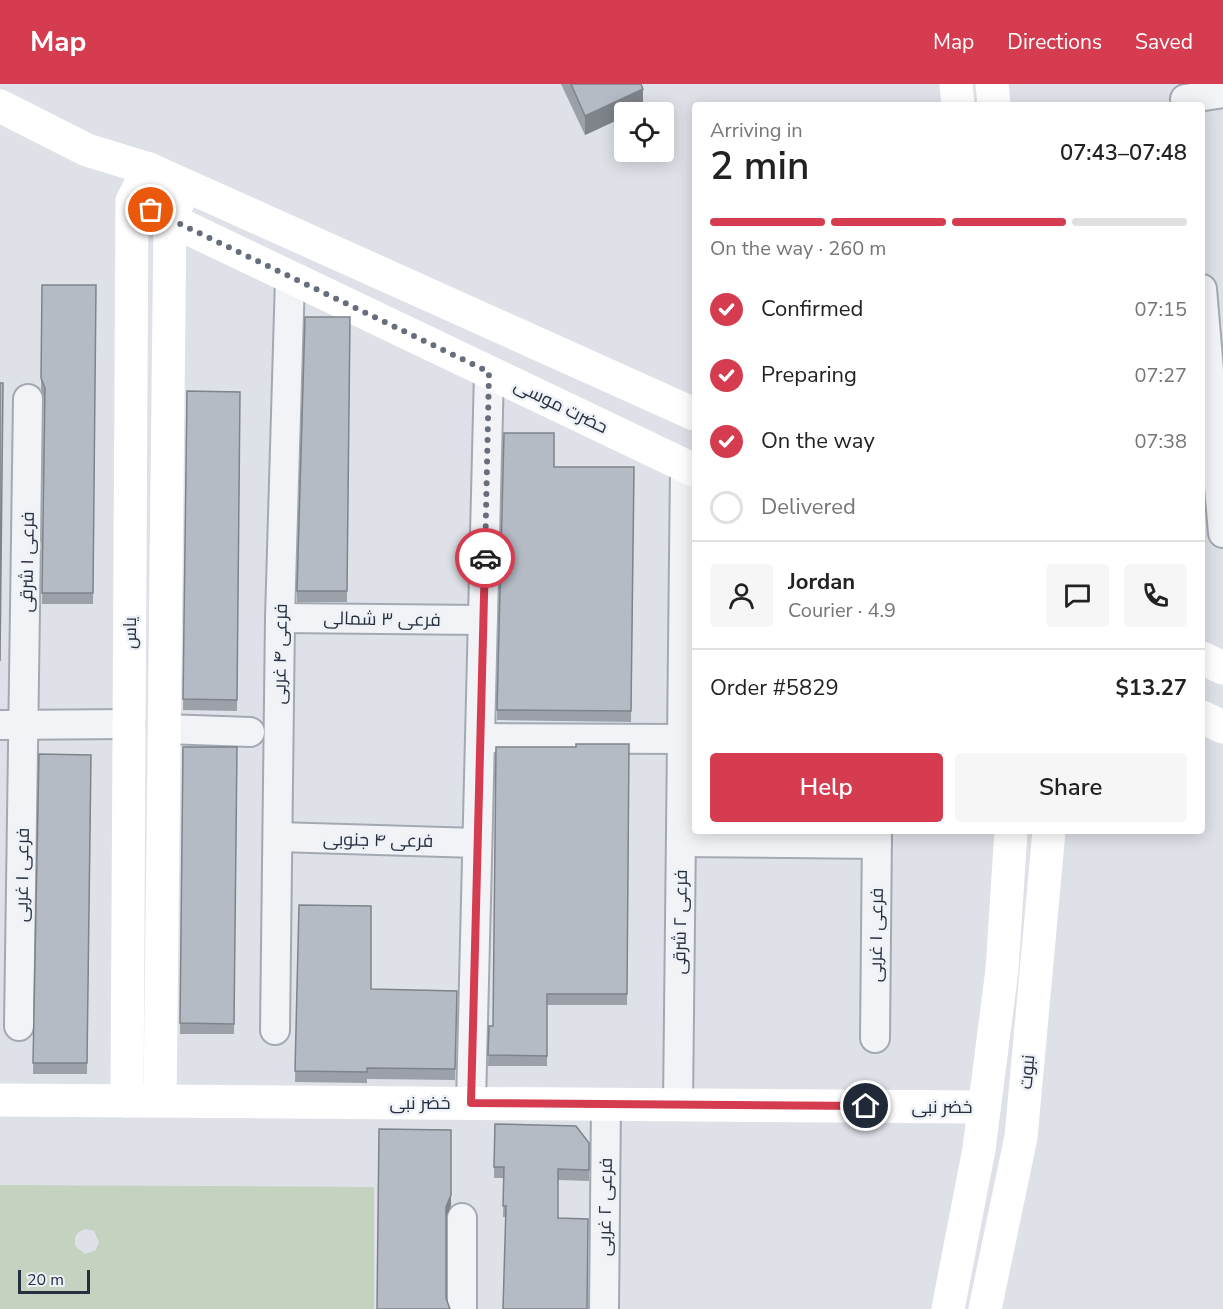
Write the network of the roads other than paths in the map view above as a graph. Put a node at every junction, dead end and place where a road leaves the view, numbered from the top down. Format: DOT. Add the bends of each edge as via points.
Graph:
graph roads {
  1 [pos="956,84"];
  2 [pos="992,84"];
  3 [pos="1223,93"];
  4 [pos="1185,96"];
  5 [pos="958,102"];
  6 [pos="994,102"];
  7 [pos="0,106"];
  8 [pos="87,150"];
  9 [pos="149,169"];
  10 [pos="185,186"];
  11 [pos="132,201"];
  12 [pos="170,220"];
  13 [pos="290,278"];
  14 [pos="1205,323"];
  15 [pos="489,372"];
  16 [pos="28,399"];
  17 [pos="692,413"];
  18 [pos="690,468"];
  19 [pos="1223,525"];
  20 [pos="280,618"];
  21 [pos="483,620"];
  22 [pos="689,624"];
  23 [pos="1205,659"];
  24 [pos="1223,668"];
  25 [pos="1205,719"];
  26 [pos="129,724"];
  27 [pos="13,725"];
  28 [pos="1223,728"];
  29 [pos="165,729"];
  30 [pos="250,732"];
  31 [pos="480,738"];
  32 [pos="682,739"];
  33 [pos="1011,834"];
  34 [pos="1049,834"];
  35 [pos="278,837"];
  36 [pos="877,837"];
  37 [pos="681,842"];
  38 [pos="477,843"];
  39 [pos="19,1026"];
  40 [pos="275,1030"];
  41 [pos="875,1038"];
  42 [pos="0,1100"];
  43 [pos="127,1101"];
  44 [pos="160,1101"];
  45 [pos="471,1103"];
  46 [pos="606,1104"];
  47 [pos="678,1105"];
  48 [pos="984,1107"];
  49 [pos="462,1218"];
  50 [pos="462,1309"];
  51 [pos="604,1309"];
  52 [pos="948,1309"];
  53 [pos="985,1309"];
  1 -- 5 [label="street"];
  2 -- 6 [label="street"];
  3 -- 4 [label="street"];
  7 -- 8 [label="street, حضرت موسی"];
  8 -- 9 [label="street, حضرت موسی"];
  8 -- 11 [label="street, حضرت موسی"];
  9 -- 10 [label="street, حضرت موسی"];
  9 -- 11 [label="street, یاس"];
  10 -- 12 [label="street, یاس"];
  10 -- 17 [label="street, حضرت موسی"];
  11 -- 12 [label="street, حضرت موسی"];
  11 -- 26 [label="street, یاس"];
  12 -- 13 [label="street, حضرت موسی"];
  12 -- 29 [label="street, یاس"];
  13 -- 15 [label="street, حضرت موسی"];
  13 -- 20 [label="street, فرعی ۴ غربی"];
  14 -- 19 [label="street"];
  15 -- 18 [label="street, حضرت موسی"];
  15 -- 21 [label="street"];
  16 -- 27 [label="street, فرعی ۱ شرقی"];
  18 -- 22 [label="street"];
  20 -- 21 [label="street, فرعی ۳ شمالی"];
  20 -- 35 [label="street, فرعی ۴ غربی"];
  21 -- 31 [label="street"];
  22 -- 32 [label="street"];
  23 -- 24 [label="street"];
  25 -- 28 [label="street"];
  26 -- 27 [label="street"];
  26 -- 43 [label="street, یاس"];
  27 -- 39 [label="street, فرعی ۱ غربی"];
  29 -- 30 [label="street"];
  29 -- 44 [label="street, یاس"];
  31 -- 32 [label="street"];
  31 -- 38 [label="street"];
  32 -- 37 [label="street, فرعی ۲ شرقی"];
  33 -- 48 [label="street, نبوت" via="1002,970"];
  34 -- 53 [label="street, نبوت" via="1022,1137"];
  35 -- 38 [label="street, فرعی ۴ جنوبی"];
  35 -- 40 [label="street, فرعی ۴ غربی"];
  36 -- 37 [label="street"];
  36 -- 41 [label="street, فرعی ۱ غربی"];
  37 -- 47 [label="street, فرعی ۲ شرقی"];
  38 -- 45 [label="street"];
  42 -- 43 [label="street, خضر نبی"];
  43 -- 44 [label="street, خضر نبی"];
  44 -- 45 [label="street, خضر نبی"];
  45 -- 46 [label="street, خضر نبی"];
  46 -- 47 [label="street, خضر نبی"];
  46 -- 51 [label="street, فرعی ۲ غربی"];
  47 -- 48 [label="street, خضر نبی"];
  48 -- 52 [label="street, نبوت"];
  49 -- 50 [label="street"];
}
